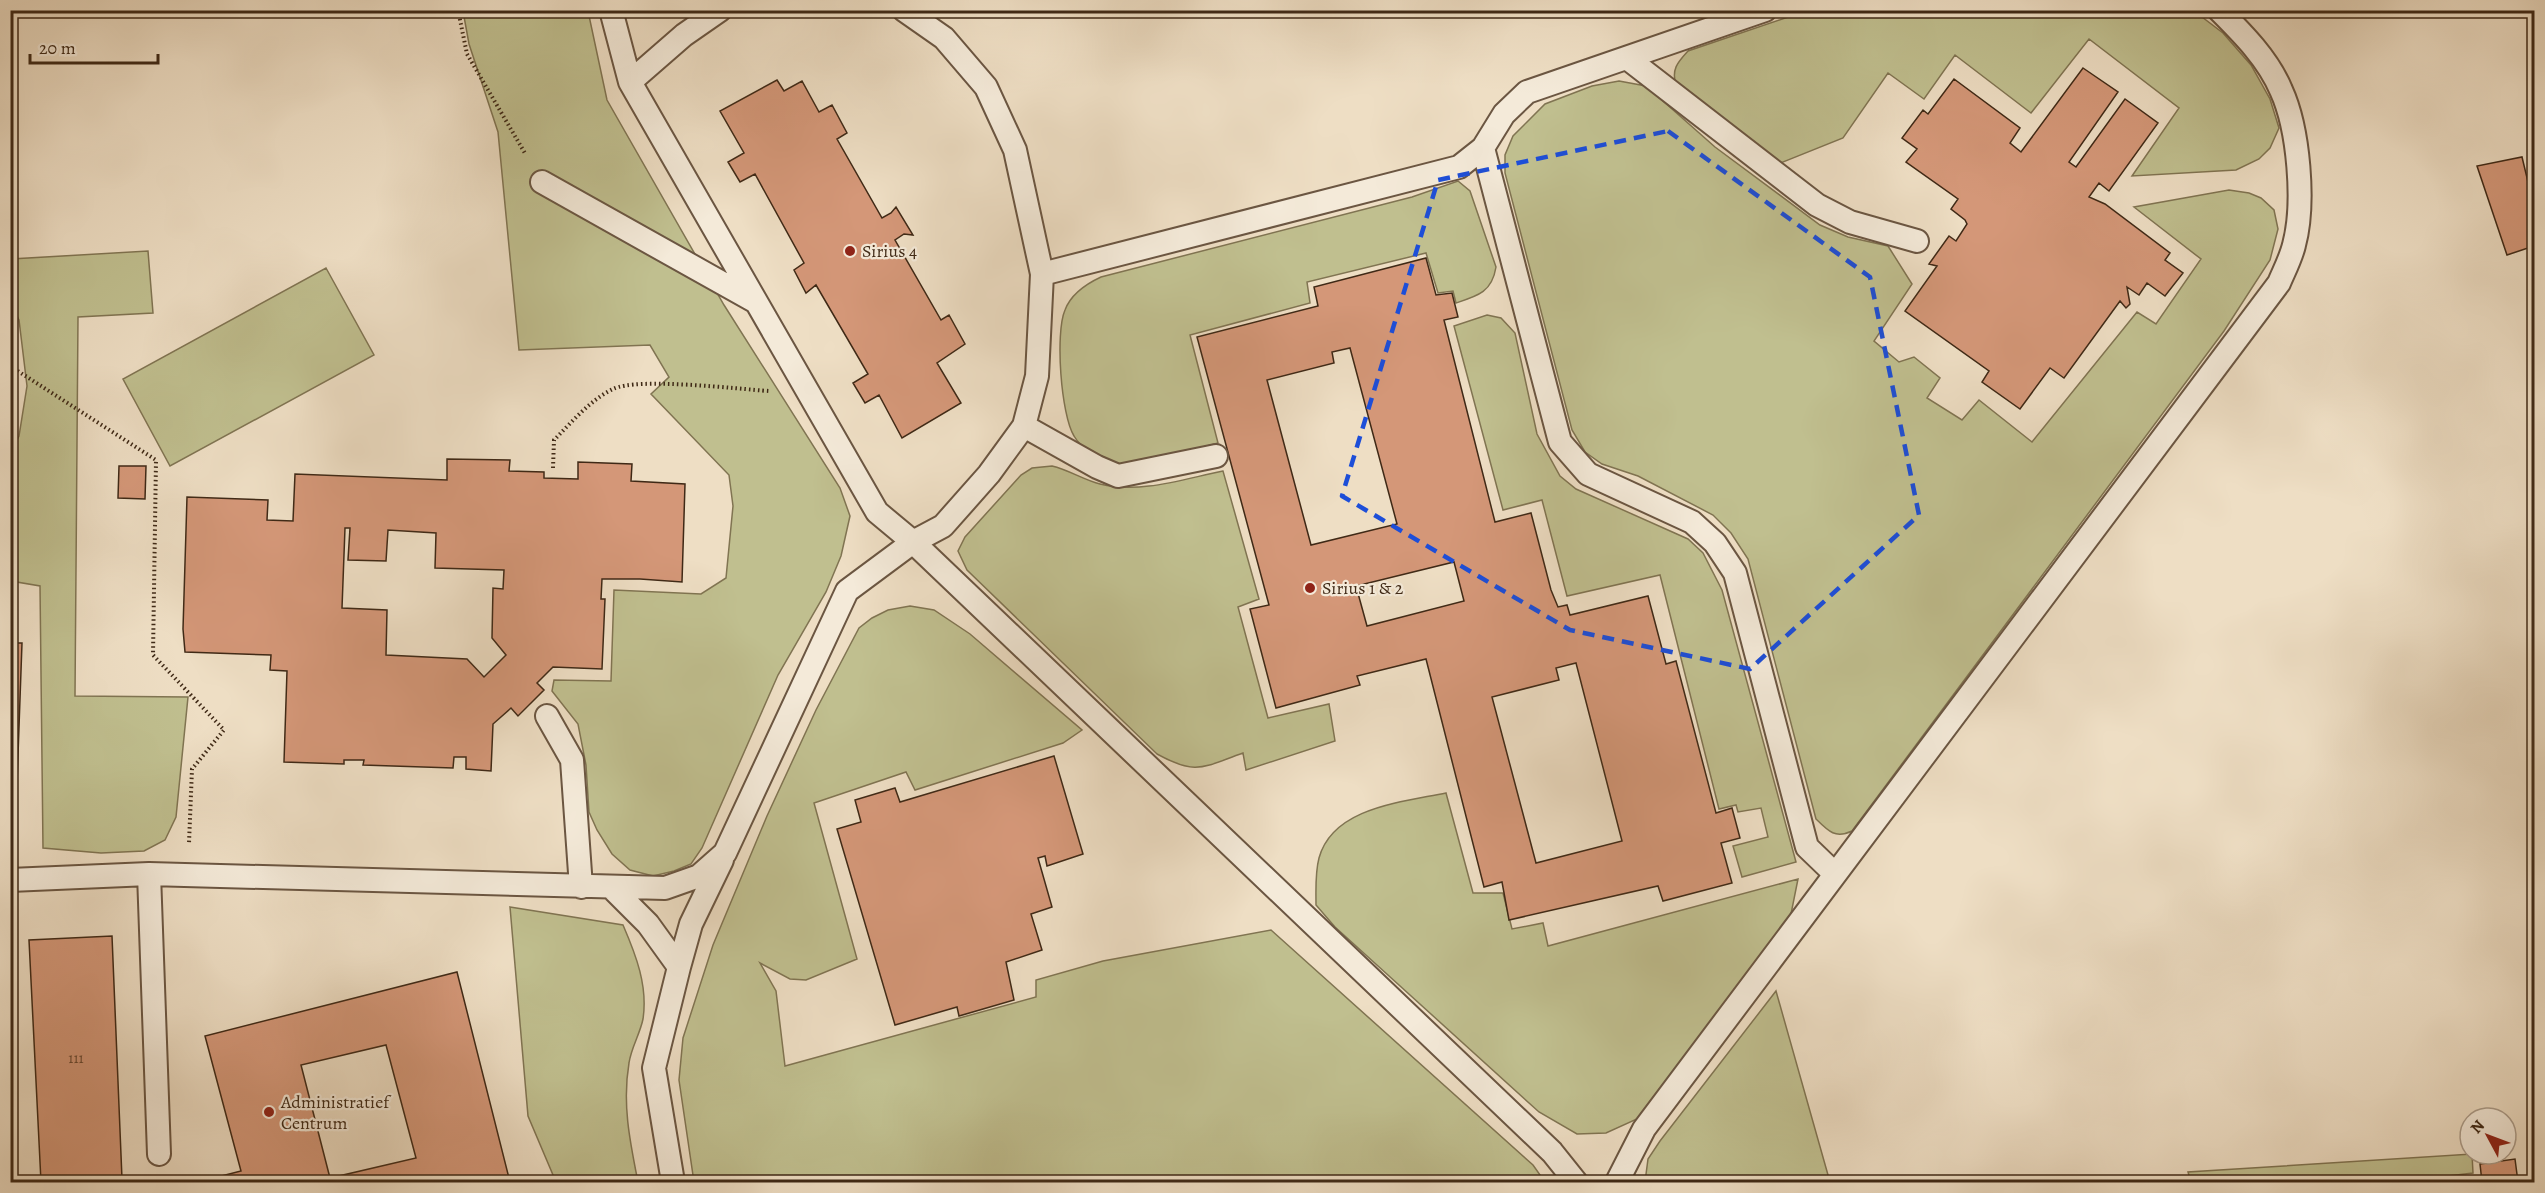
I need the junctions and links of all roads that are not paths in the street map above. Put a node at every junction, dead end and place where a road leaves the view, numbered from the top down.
1 (611, 10) edge
2 (720, 10) edge
3 (904, 10) edge
4 (1766, 10) edge
5 (2219, 10) edge
6 (1626, 58) junction
7 (630, 82) junction
8 (1483, 148) junction
9 (542, 182) road end
10 (1917, 241) dead end
11 (1042, 274) junction
12 (758, 303) junction
13 (1024, 426) junction
14 (1216, 456) dead end
15 (913, 542) junction
16 (547, 716) dead end
17 (725, 854) junction
18 (149, 874) junction
19 (1835, 874) junction
20 (10, 880) edge
21 (581, 887) junction
22 (612, 888) junction
23 (679, 968) junction
24 (159, 1154) dead end
25 (673, 1182) edge
26 (1576, 1182) edge
27 (1617, 1182) edge

1 - 7 lane
2 - 7 lane
3 - 11 lane
4 - 6 lane
5 - 19 lane
6 - 8 lane
6 - 10 lane
7 - 12 lane
8 - 11 lane
8 - 19 lane
9 - 12 lane
11 - 13 lane
12 - 15 lane
13 - 14 lane
13 - 15 lane
15 - 17 lane
15 - 26 lane
16 - 21 lane
17 - 22 lane
17 - 23 lane
18 - 20 lane
18 - 21 lane
18 - 24 lane
19 - 27 lane
21 - 22 lane
22 - 23 lane
23 - 25 lane

